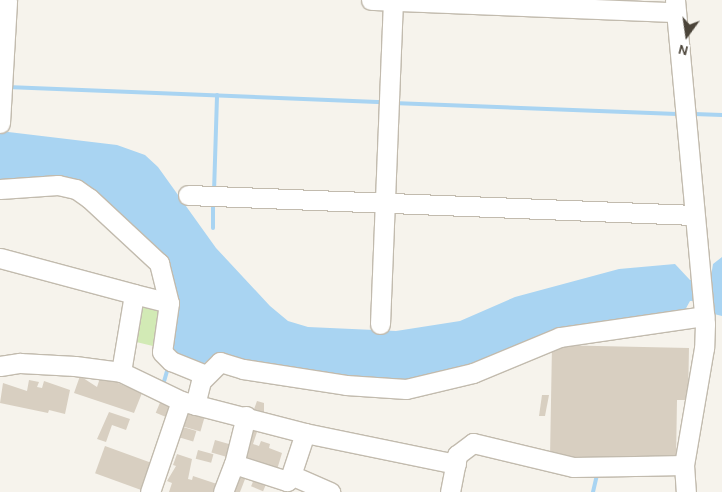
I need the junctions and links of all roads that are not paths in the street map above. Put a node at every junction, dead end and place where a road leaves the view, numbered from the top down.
1 (7, 0) edge
2 (371, 0) edge
3 (393, 0) edge
4 (675, 6) edge
5 (0, 123) edge
6 (0, 189) edge
7 (188, 195) dead end
8 (384, 203) junction
9 (694, 215) junction
10 (0, 258) edge
11 (134, 294) junction
12 (169, 303) junction
13 (709, 319) edge
14 (380, 324) dead end
15 (0, 366) edge
16 (120, 372) junction
17 (205, 376) junction
18 (188, 403) junction
19 (246, 416) junction
20 (305, 434) junction
21 (234, 464) junction
22 (456, 464) junction
23 (684, 465) junction
24 (287, 483) edge
25 (150, 492) edge
26 (223, 492) edge
27 (330, 492) edge
28 (450, 492) edge
29 (686, 492) edge

1 - 5 street
2 - 3 street
3 - 4 street
3 - 8 street
4 - 9 street
6 - 12 street
7 - 8 street
8 - 9 street
8 - 14 street
9 - 13 street
10 - 11 street
11 - 12 street
11 - 16 street
12 - 17 street
13 - 17 street
13 - 23 street
15 - 16 street
16 - 18 street
17 - 18 street
18 - 19 street
18 - 25 street
19 - 20 street
19 - 21 street
20 - 22 street
20 - 24 street
21 - 24 street
21 - 26 street
22 - 23 street
22 - 28 street
23 - 29 street
24 - 27 street

